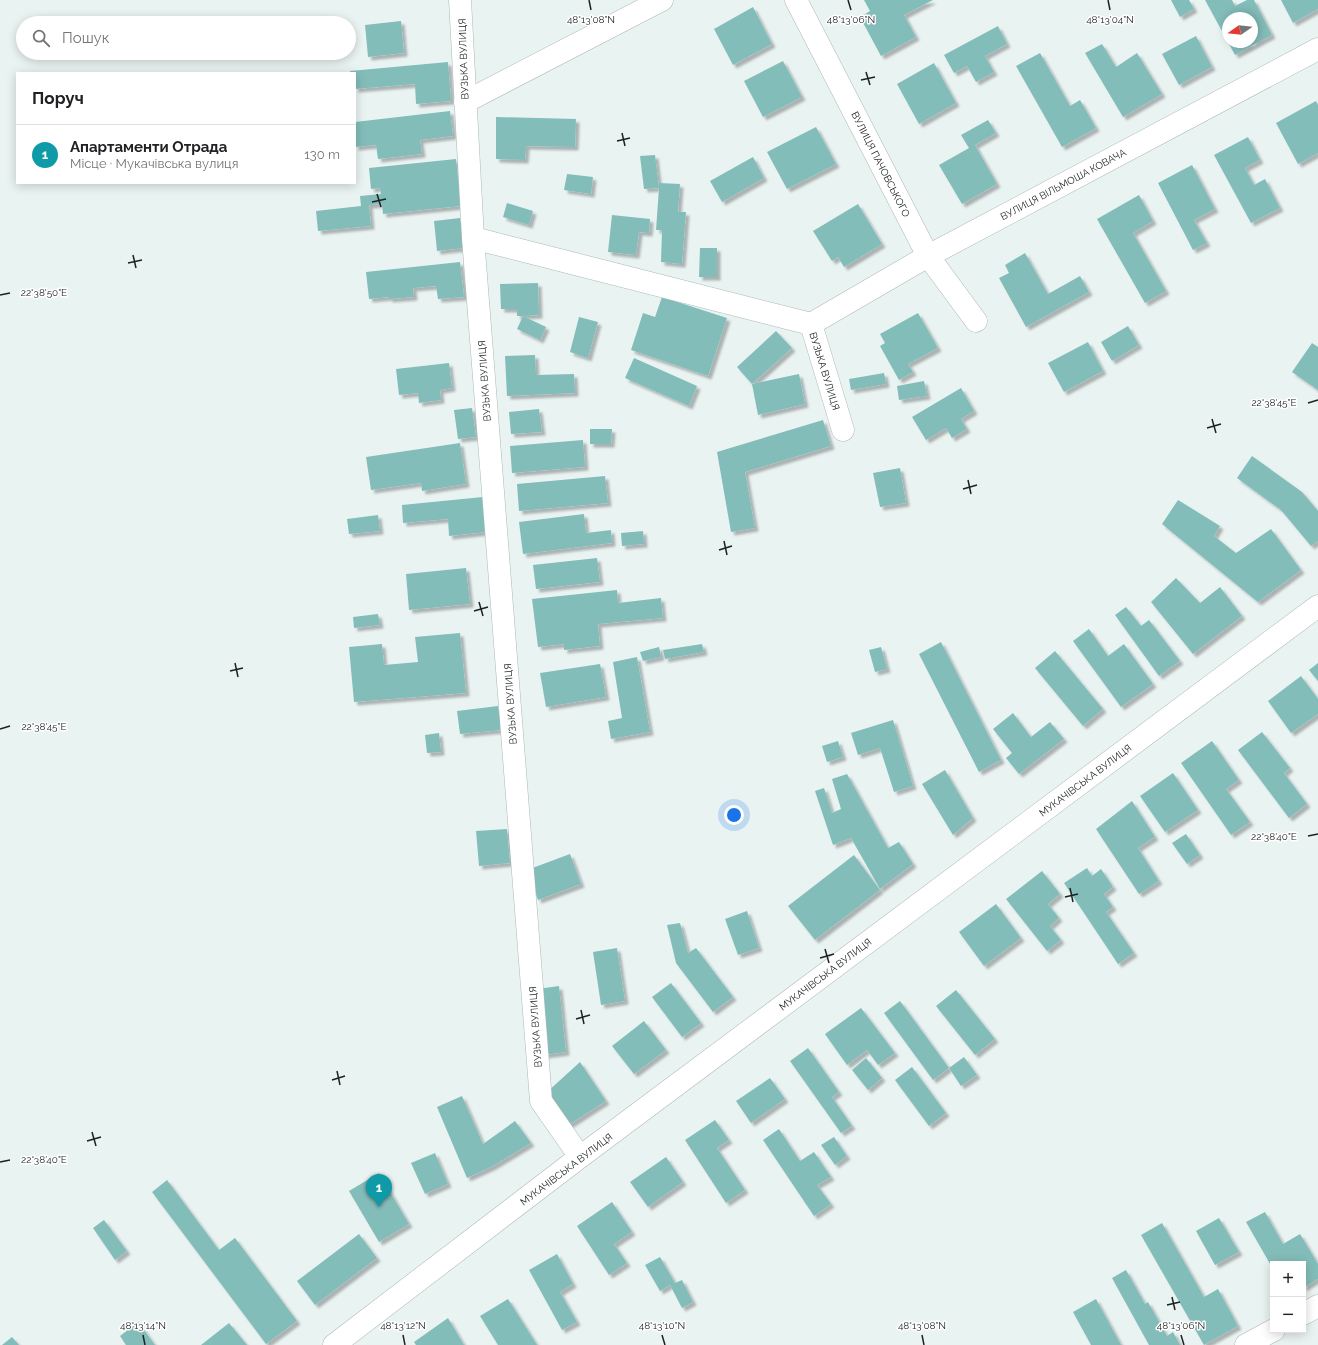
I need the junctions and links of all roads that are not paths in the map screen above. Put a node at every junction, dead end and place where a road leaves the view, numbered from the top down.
1 (460, 0) edge
2 (662, 0) edge
3 (796, 0) edge
4 (1318, 49) edge
5 (465, 102) junction
6 (473, 238) junction
7 (928, 256) junction
8 (976, 321) dead end
9 (811, 324) junction
10 (843, 430) dead end
11 (1318, 606) edge
12 (580, 1158) junction
13 (1318, 1306) edge
14 (1306, 1312) edge
15 (1270, 1332) edge
16 (334, 1345) edge
17 (1246, 1345) edge

1 - 5 main road, ВУЗЬКА ВУЛИЦЯ
2 - 5 main road
3 - 7 main road, ВУЛИЦЯ ПАЧОВСЬКОГО
4 - 7 main road, ВУЛИЦЯ ВІЛЬМОША КОВАЧА
5 - 6 main road, ВУЗЬКА ВУЛИЦЯ
6 - 9 main road, ВУЗЬКА ВУЛИЦЯ
6 - 12 main road, ВУЗЬКА ВУЛИЦЯ
7 - 8 main road, ВУЛИЦЯ ПАЧОВСЬКОГО
7 - 9 main road, ВУЛИЦЯ ВІЛЬМОША КОВАЧА
9 - 10 main road, ВУЗЬКА ВУЛИЦЯ
11 - 12 main road, МУКАЧІВСЬКА ВУЛИЦЯ
12 - 16 main road, МУКАЧІВСЬКА ВУЛИЦЯ
13 - 14 main road
15 - 17 main road

